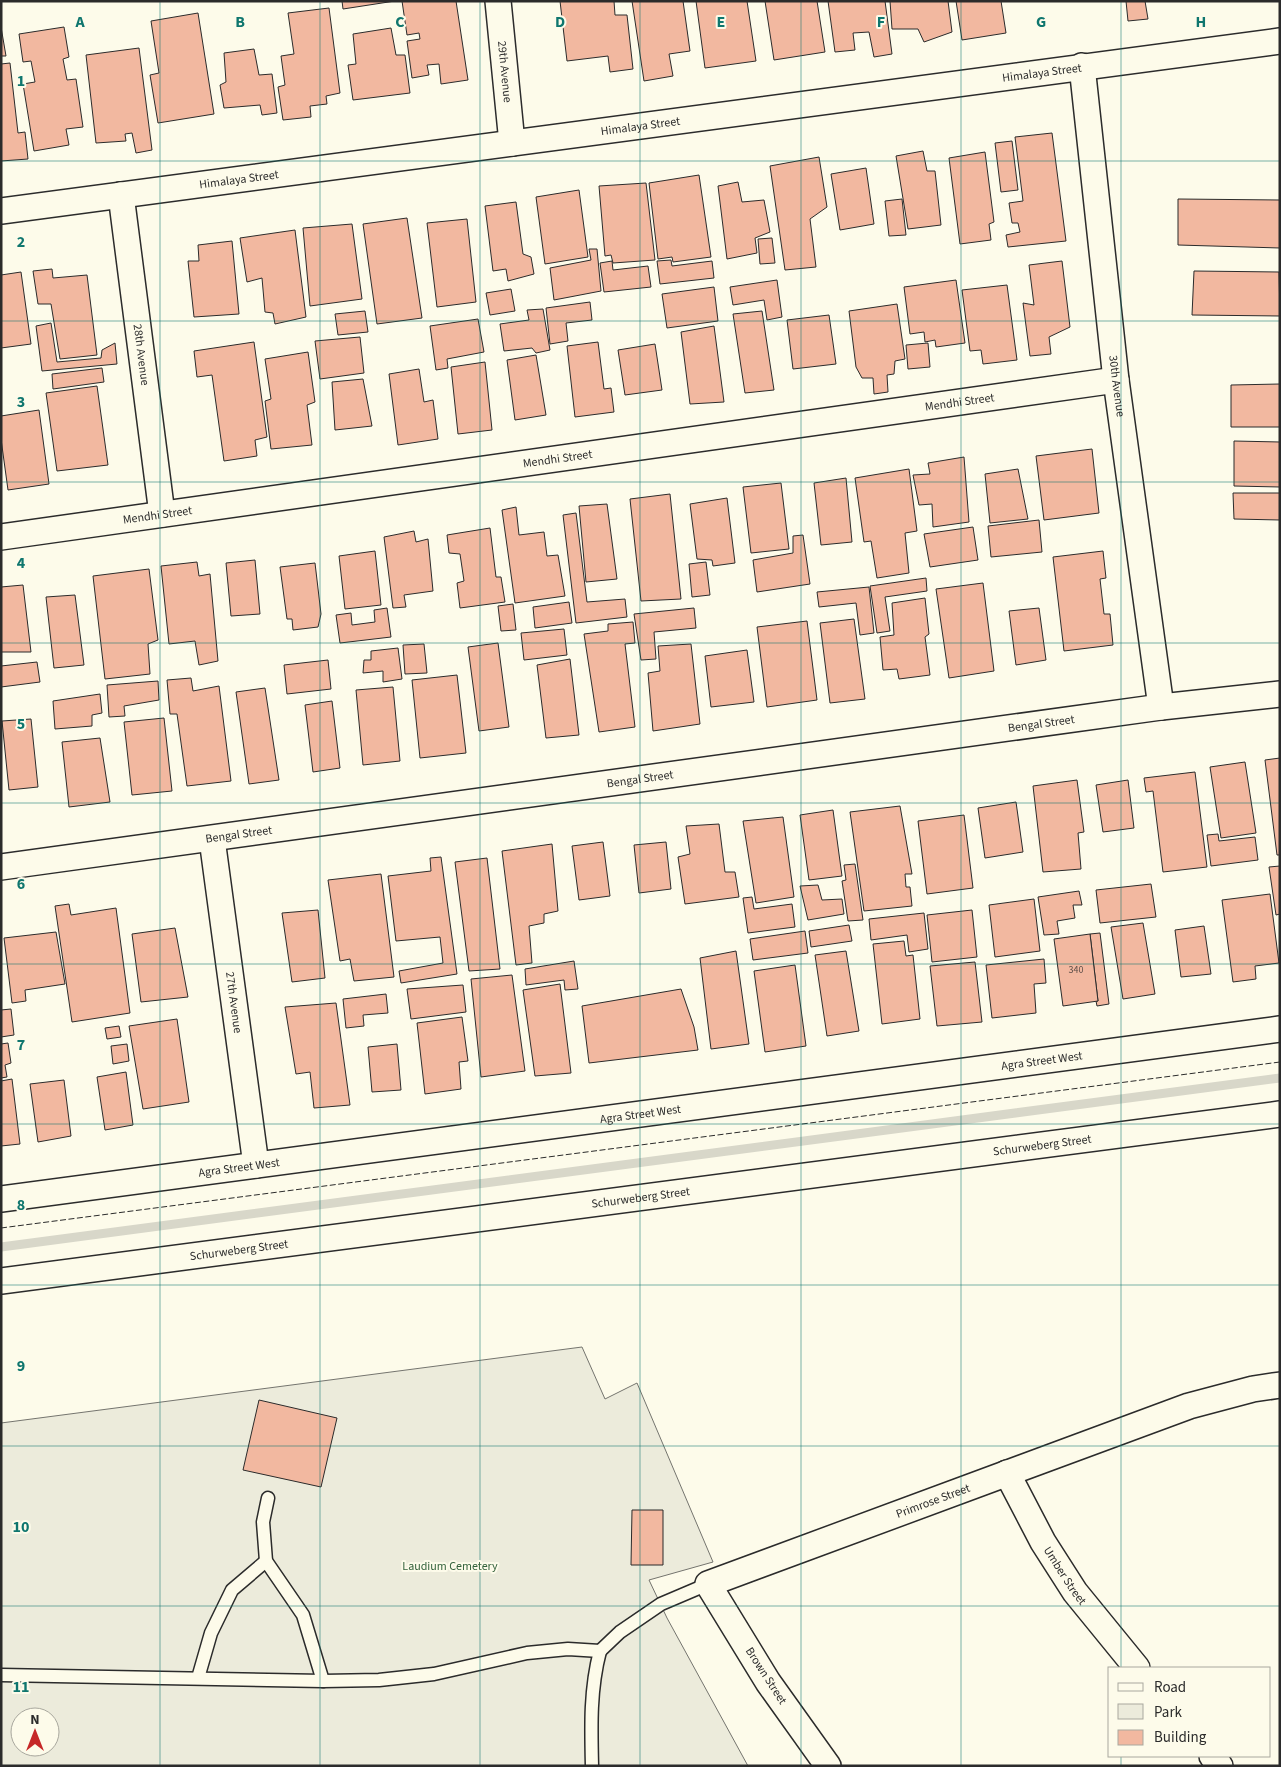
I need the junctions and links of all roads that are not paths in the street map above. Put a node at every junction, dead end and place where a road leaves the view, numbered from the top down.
1 (498, 1) edge
2 (1280, 41) edge
3 (1082, 66) junction
4 (512, 143) junction
5 (121, 195) junction
6 (1, 211) edge
7 (1116, 380) junction
8 (162, 514) junction
9 (1, 536) edge
10 (1280, 694) edge
11 (1160, 707) junction
12 (212, 839) junction
13 (1, 867) edge
14 (1280, 1029) edge
15 (1280, 1114) edge
16 (256, 1165) junction
17 (1, 1199) edge
18 (1, 1281) edge
19 (1280, 1385) edge
20 (1007, 1473) junction
21 (268, 1498) dead end
22 (266, 1561) junction
23 (708, 1584) junction
24 (600, 1651) junction
25 (1136, 1667) edge
26 (1, 1675) edge
27 (198, 1678) junction
28 (323, 1681) junction
29 (592, 1766) edge
30 (828, 1766) edge

1 - 4 street, 29th Avenue
2 - 3 street, Himalaya Street
3 - 4 street, Himalaya Street
3 - 7 street, 30th Avenue
4 - 5 street, Himalaya Street
5 - 6 street, Himalaya Street
5 - 8 street, 28th Avenue
7 - 8 street, Mendhi Street
7 - 11 street, 30th Avenue
8 - 9 street, Mendhi Street
10 - 11 street, Bengal Street
11 - 12 street, Bengal Street
12 - 13 street, Bengal Street
12 - 16 street, 27th Avenue
14 - 16 street, Agra Street West
15 - 18 street, Schurweberg Street
16 - 17 street, Agra Street West
19 - 20 street, Primrose Street
20 - 23 street, Primrose Street
20 - 25 street, Umber Street
21 - 22 lane
22 - 27 lane
22 - 28 lane
23 - 24 lane, Primrose Street
23 - 30 street, Brown Street
24 - 28 lane
24 - 29 lane
26 - 27 lane
27 - 28 lane

